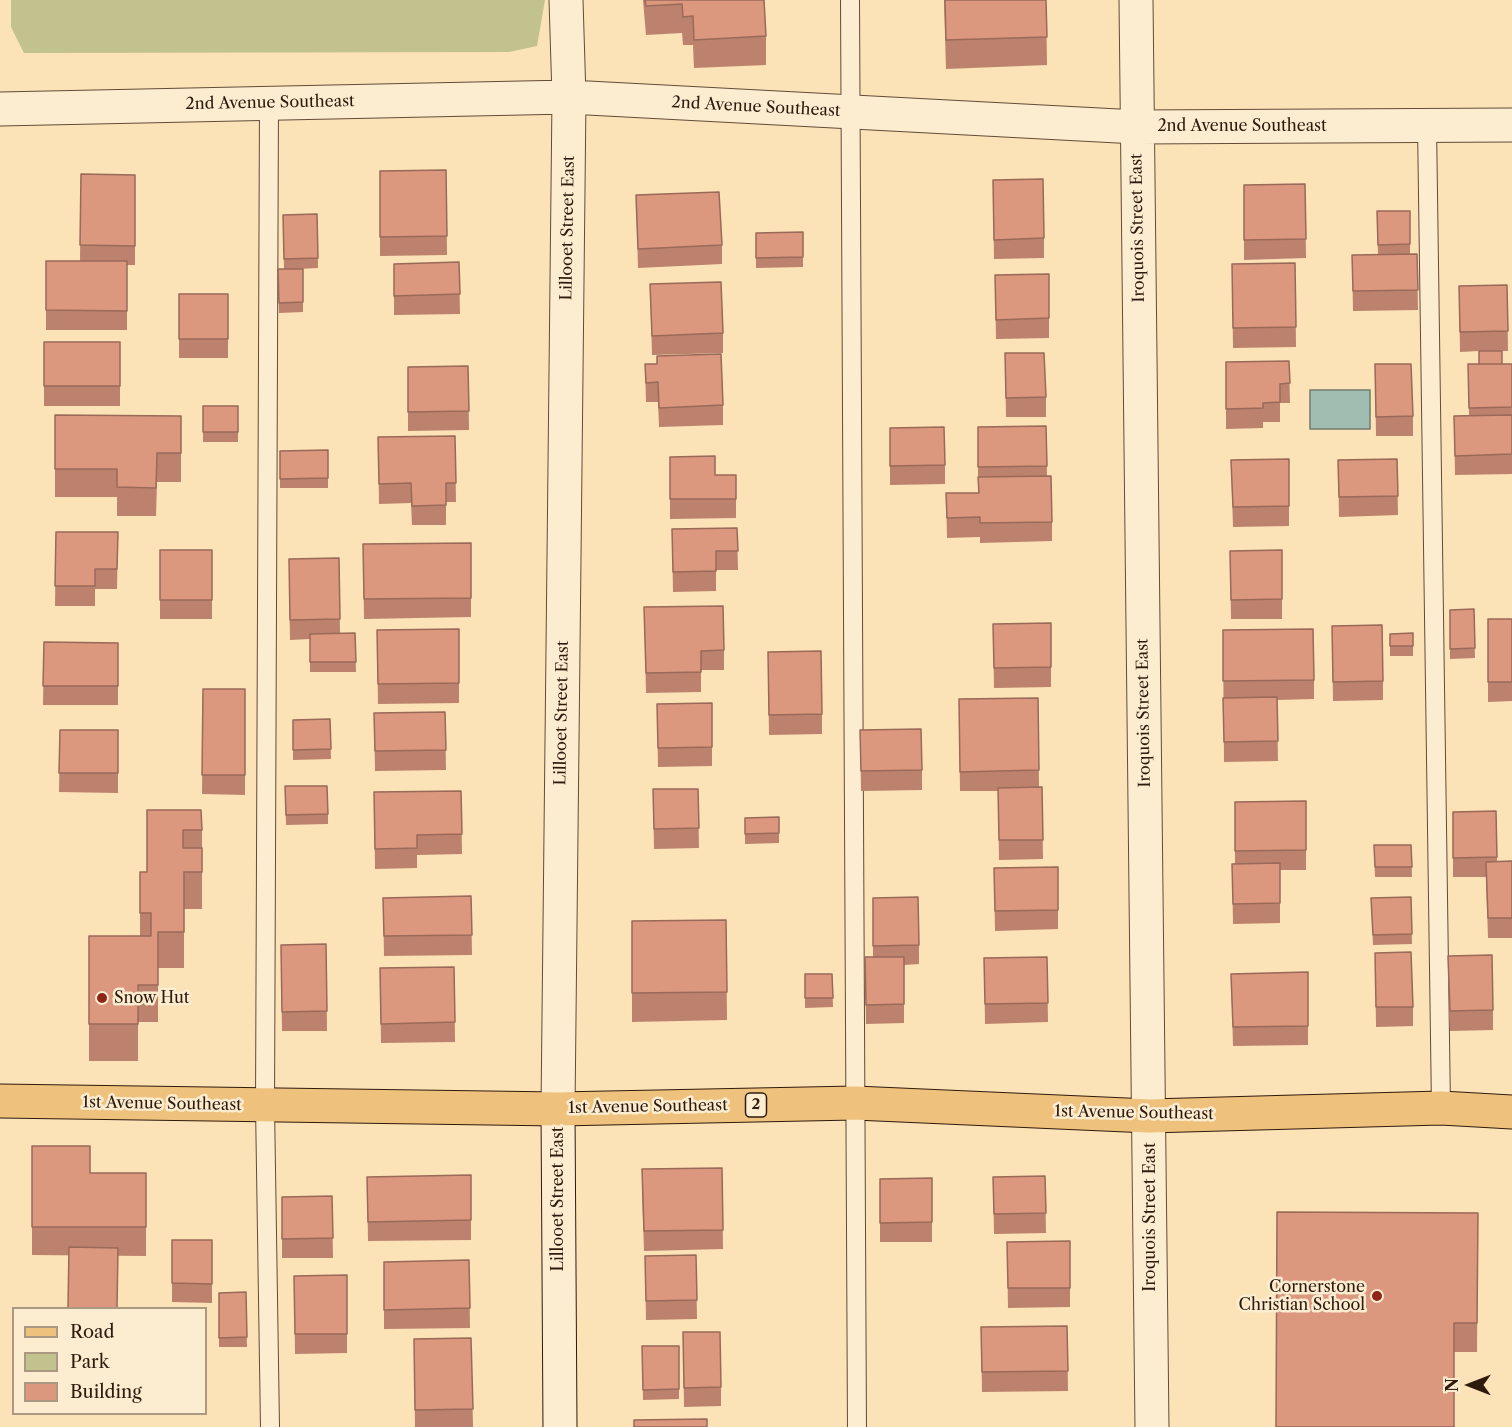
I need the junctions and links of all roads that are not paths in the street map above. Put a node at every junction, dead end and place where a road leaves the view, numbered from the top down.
1 (567, 0) edge
2 (850, 0) edge
3 (1136, 0) edge
4 (569, 97) junction
5 (269, 103) junction
6 (0, 109) edge
7 (852, 112) junction
8 (1427, 124) junction
9 (1512, 125) edge
10 (1137, 127) junction
11 (0, 1101) edge
12 (855, 1103) junction
13 (265, 1106) junction
14 (1441, 1108) junction
15 (558, 1109) junction
16 (1512, 1112) edge
17 (1149, 1116) junction
18 (270, 1427) edge
19 (560, 1427) edge
20 (857, 1427) edge
21 (1152, 1427) edge

1 - 4 street, Lillooet Street East
2 - 7 lane
3 - 10 street, Iroquois Street East
4 - 5 street, 2nd Avenue Southeast
4 - 7 street, 2nd Avenue Southeast
4 - 15 street, Lillooet Street East
5 - 6 street, 2nd Avenue Southeast
5 - 13 lane
7 - 10 street, 2nd Avenue Southeast
7 - 12 lane
8 - 9 street, 2nd Avenue Southeast
8 - 10 street, 2nd Avenue Southeast
8 - 14 lane
10 - 17 street, Iroquois Street East
11 - 13 main road, 1st Avenue Southeast / 2
12 - 15 main road, 1st Avenue Southeast / 2
12 - 17 main road, 1st Avenue Southeast / 2
12 - 20 lane
13 - 15 main road, 1st Avenue Southeast / 2
13 - 18 lane
14 - 16 main road, 1st Avenue Southeast / 2
14 - 17 main road, 1st Avenue Southeast / 2
15 - 19 street, Lillooet Street East
17 - 21 street, Iroquois Street East

